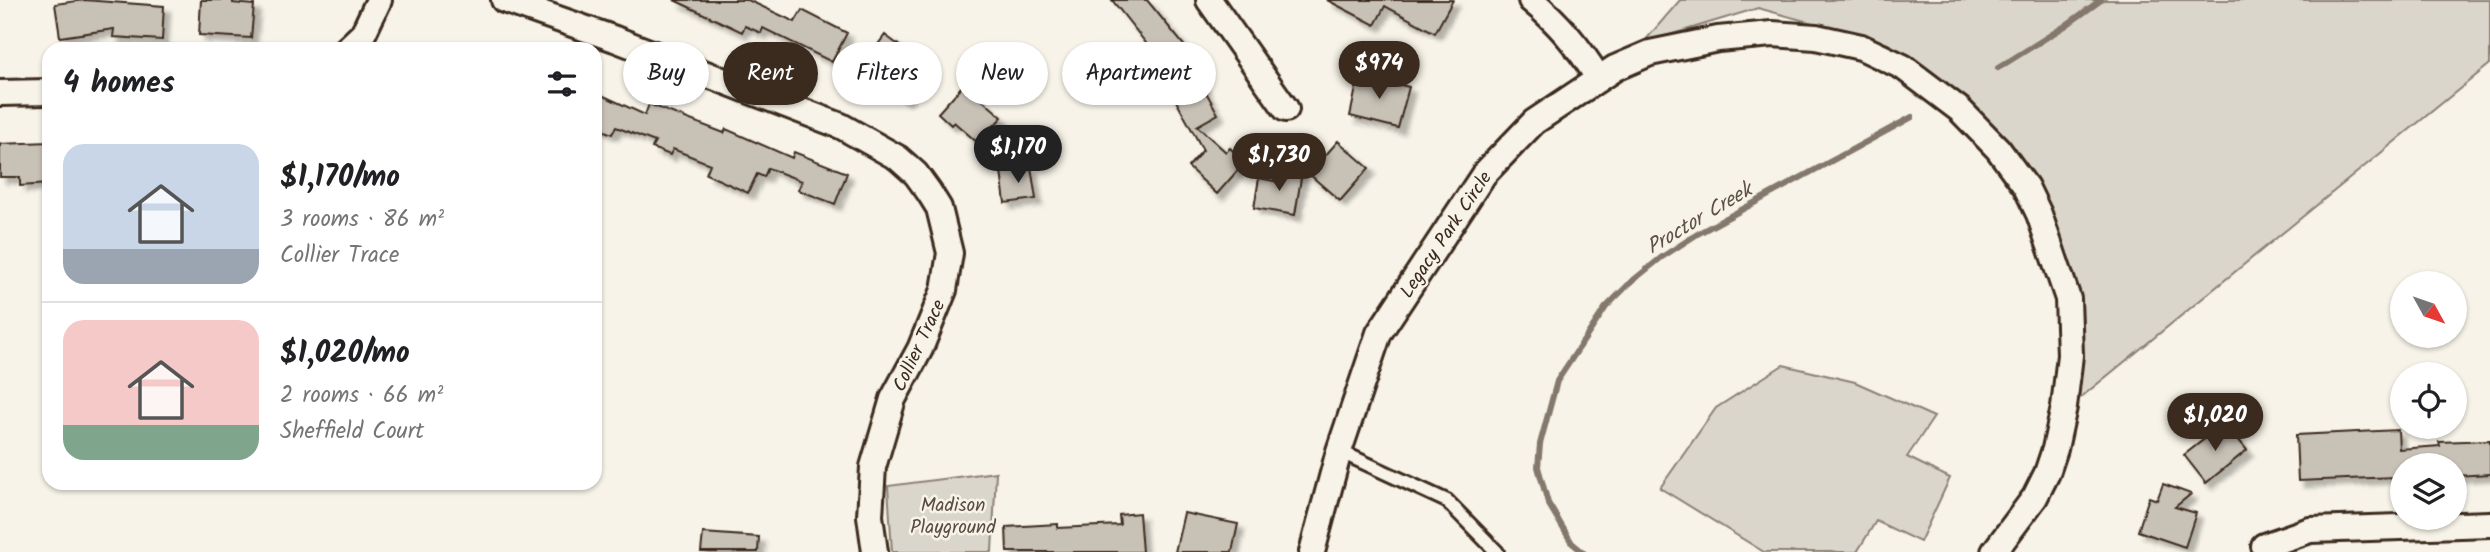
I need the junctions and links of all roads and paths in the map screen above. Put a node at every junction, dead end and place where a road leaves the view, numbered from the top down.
1 (379, 0) edge
2 (504, 0) edge
3 (1209, 0) edge
4 (1531, 0) edge
5 (354, 42) edge
6 (1598, 78) junction
7 (42, 92) edge
8 (0, 93) edge
9 (1286, 109) dead end
10 (1339, 451) junction
11 (2490, 524) edge
12 (2264, 546) dead end
13 (875, 552) edge
14 (1312, 552) edge
15 (1497, 552) edge
16 (1994, 552) edge

1 - 5 street
2 - 13 street, Collier Trace
3 - 9 street
4 - 6 street
6 - 10 street, Legacy Park Circle
6 - 16 street, Legacy Park Circle
7 - 8 street
10 - 14 street, Legacy Park Circle
10 - 15 lane
11 - 12 street

